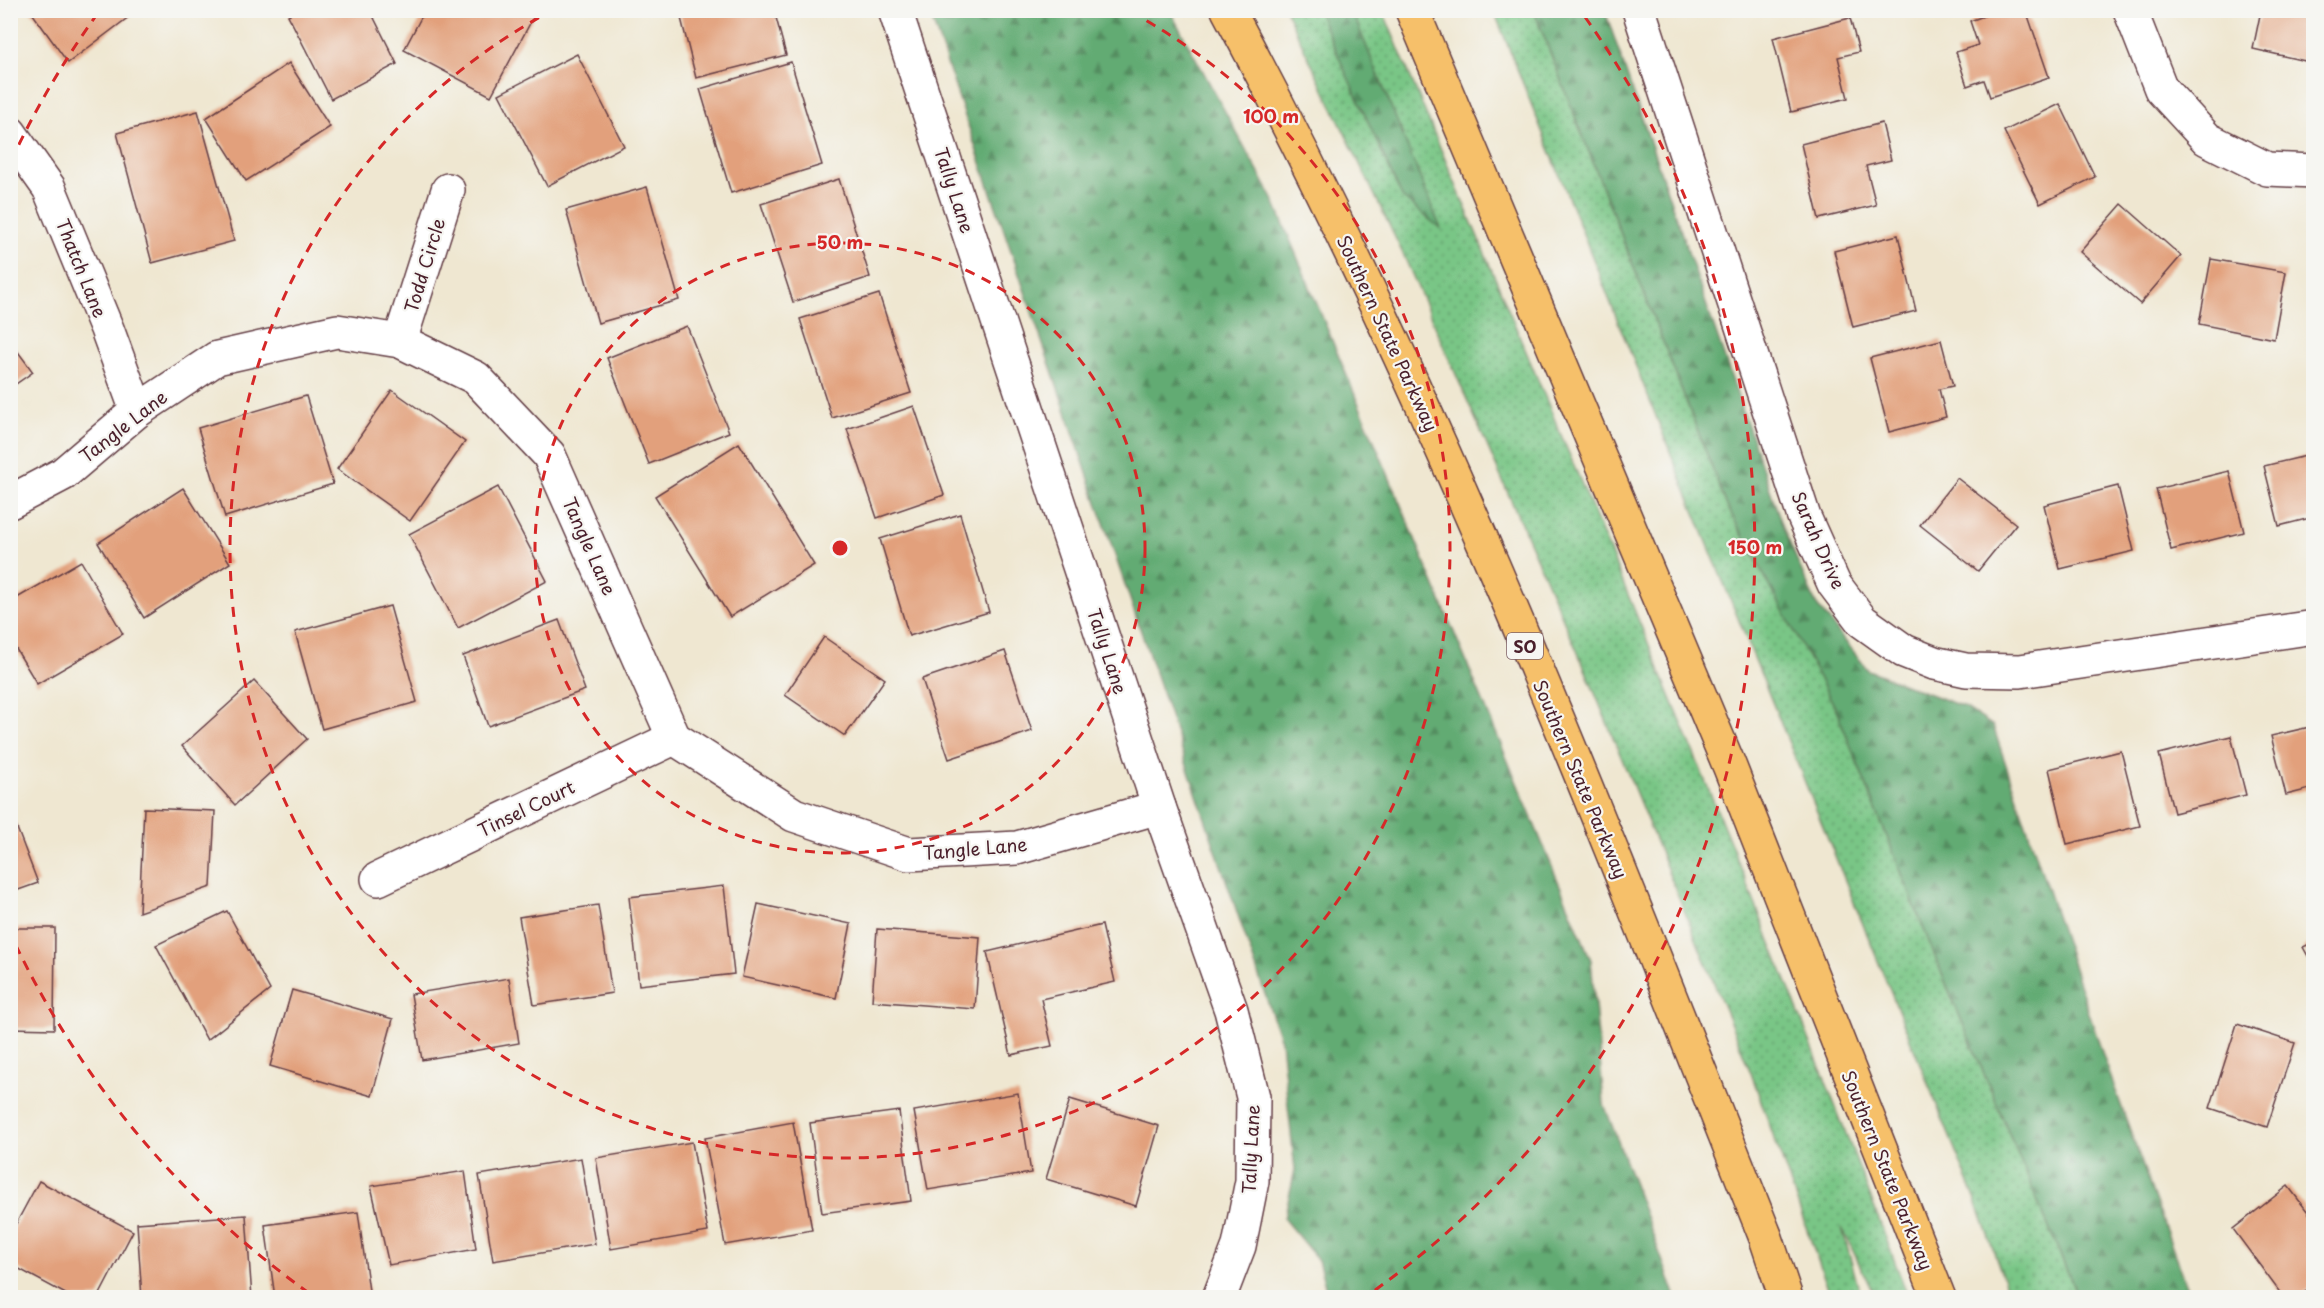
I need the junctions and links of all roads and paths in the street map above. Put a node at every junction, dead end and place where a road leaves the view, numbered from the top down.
1 (895, 10) edge
2 (1228, 10) edge
3 (1412, 10) edge
4 (1639, 10) edge
5 (2130, 10) edge
6 (10, 133) edge
7 (2313, 171) edge
8 (448, 190) dead end
9 (400, 341) junction
10 (137, 411) junction
11 (10, 502) edge
12 (2313, 627) edge
13 (674, 738) junction
14 (1160, 807) junction
15 (378, 879) dead end
16 (1219, 1298) edge
17 (1786, 1298) edge
18 (1939, 1298) edge

1 - 14 street, Tally Lane
2 - 17 highway, Southern State Parkway / SO
3 - 18 highway, Southern State Parkway
4 - 12 street, Sarah Drive
5 - 7 street
6 - 10 street, Thatch Lane
8 - 9 street, Todd Circle
9 - 10 street, Tangle Lane
9 - 13 street, Tangle Lane
10 - 11 street, Tangle Lane
13 - 14 street, Tangle Lane
13 - 15 street, Tinsel Court
14 - 16 street, Tally Lane

